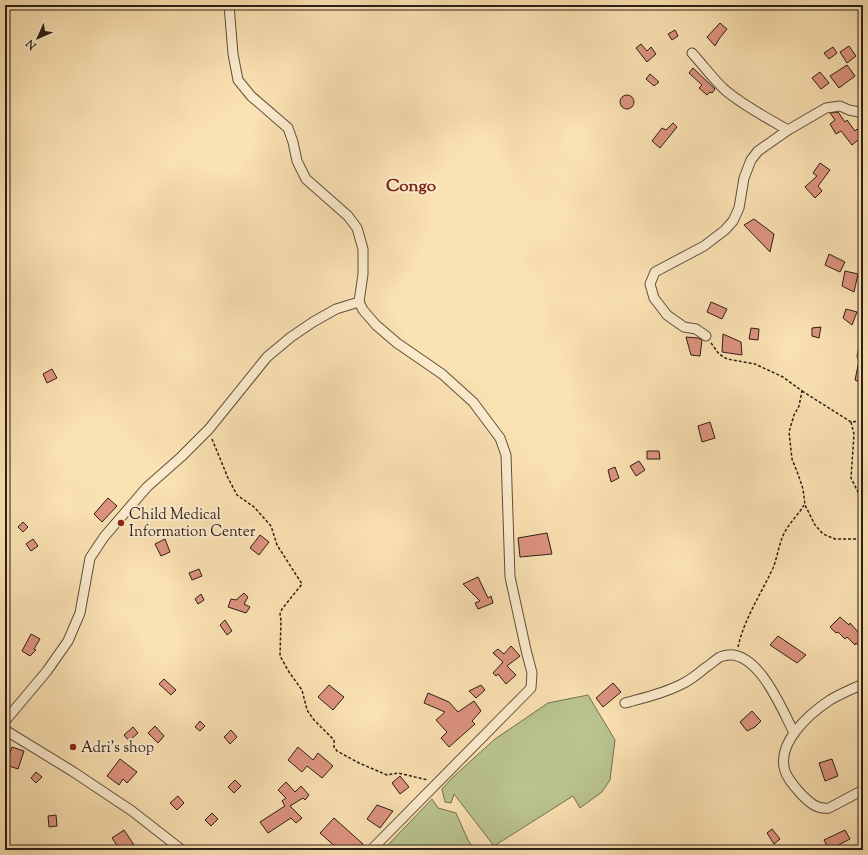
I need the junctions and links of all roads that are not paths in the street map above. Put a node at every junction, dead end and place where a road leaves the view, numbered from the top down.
1 (229, 5) edge
2 (692, 53) dead end
3 (863, 111) edge
4 (788, 130) junction
5 (359, 302) junction
6 (706, 336) road end
7 (863, 684) edge
8 (625, 703) dead end
9 (5, 721) edge
10 (5, 730) edge
11 (794, 733) junction
12 (863, 790) edge
13 (182, 850) edge
14 (371, 850) edge

1 - 5 street
2 - 4 street
3 - 4 street
4 - 6 street
5 - 9 street
5 - 14 street
7 - 11 street
8 - 11 street
10 - 13 street
11 - 12 street

